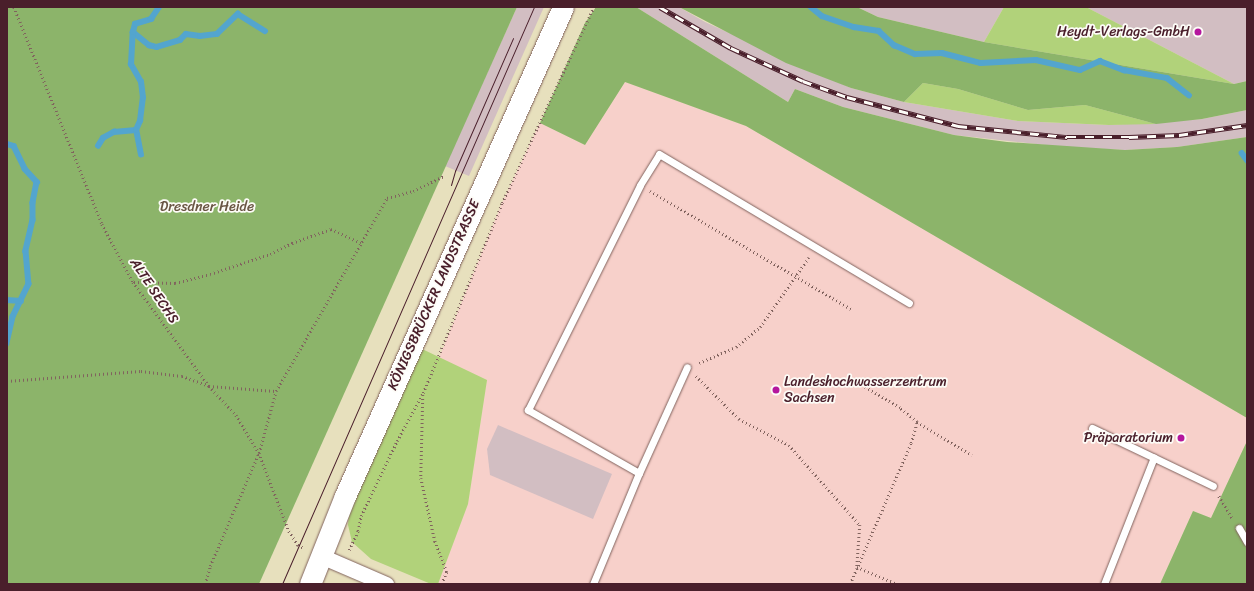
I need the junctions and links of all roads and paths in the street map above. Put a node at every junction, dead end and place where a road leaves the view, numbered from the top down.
1 (14, 7) edge
2 (563, 7) edge
3 (594, 7) edge
4 (444, 176) dead end
5 (640, 185) junction
6 (361, 243) junction
7 (816, 247) junction
8 (794, 276) junction
9 (134, 282) junction
10 (910, 302) dead end
11 (851, 310) dead end
12 (687, 367) junction
13 (7, 381) edge
14 (858, 383) dead end
15 (209, 386) junction
16 (276, 391) junction
17 (423, 393) junction
18 (917, 422) junction
19 (1092, 428) dead end
20 (259, 453) junction
21 (972, 455) dead end
22 (1154, 457) junction
23 (639, 473) junction
24 (1212, 486) joint
25 (1239, 528) joint
26 (1247, 542) edge
27 (321, 556) junction
28 (343, 565) junction
29 (857, 567) junction
30 (205, 584) edge
31 (310, 584) edge
32 (386, 584) edge
33 (442, 584) edge
34 (593, 584) edge
35 (850, 584) edge
36 (897, 584) edge
37 (1104, 584) edge

1 - 9 path, ALTE SECHS
2 - 27 main road, KÖNIGSBRÜCKER LANDSTRASSE
3 - 17 path
4 - 6 path
5 - 7 lane
5 - 8 path
5 - 23 lane
6 - 9 path
6 - 16 path
7 - 8 path
7 - 10 lane
8 - 11 path
8 - 12 path
9 - 15 path, ALTE SECHS
12 - 23 lane
12 - 29 path
13 - 15 path
14 - 18 path
15 - 16 path
15 - 20 path, ALTE SECHS
16 - 20 path
17 - 28 path
17 - 33 path
18 - 21 path
18 - 29 path
19 - 22 lane
20 - 27 path, ALTE SECHS
20 - 30 path
22 - 24 lane
22 - 37 lane
23 - 34 lane
24 - 25 path
25 - 26 lane
27 - 28 street
27 - 31 main road, KÖNIGSBRÜCKER LANDSTRASSE
28 - 32 street
29 - 35 path
29 - 36 path

